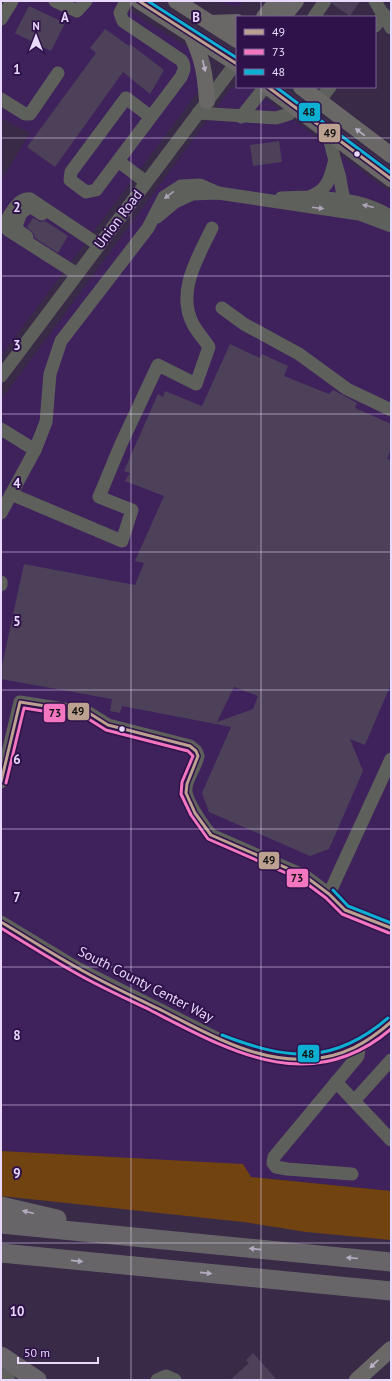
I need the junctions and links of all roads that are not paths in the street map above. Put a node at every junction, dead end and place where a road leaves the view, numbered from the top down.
1 (12, 1) edge
2 (55, 1) edge
3 (86, 1) edge
4 (126, 1) edge
5 (139, 1) edge
6 (176, 1) edge
7 (296, 1) edge
8 (325, 1) edge
9 (375, 1) edge
10 (274, 11) edge
11 (384, 14) junction
12 (257, 16) edge
13 (315, 16) edge
14 (1, 19) edge
15 (236, 22) edge
16 (211, 23) junction
17 (376, 25) edge
18 (391, 28) edge
19 (191, 34) junction
20 (236, 39) edge
21 (236, 62) edge
22 (236, 64) edge
23 (58, 72) dead end
24 (265, 88) edge
25 (267, 88) edge
26 (302, 88) edge
27 (329, 88) edge
28 (1, 99) edge
29 (319, 101) junction
30 (203, 107) junction
31 (295, 107) junction
32 (151, 117) junction
33 (241, 117) junction
34 (328, 132) junction
35 (390, 151) edge
36 (118, 161) junction
37 (334, 163) junction
38 (391, 179) edge
39 (146, 182) junction
40 (311, 196) junction
41 (266, 199) junction
42 (344, 201) junction
43 (350, 213) junction
44 (391, 217) edge
45 (391, 226) edge
46 (212, 228) dead end
47 (99, 245) junction
48 (77, 274) junction
49 (222, 308) dead end
50 (1, 376) edge
51 (391, 410) edge
52 (1, 429) edge
53 (35, 450) junction
54 (11, 494) junction
55 (1, 513) edge
56 (391, 759) edge
57 (1, 782) edge
58 (329, 894) junction
59 (1, 922) edge
60 (391, 928) edge
61 (391, 1022) edge
62 (359, 1048) junction
63 (391, 1060) edge
64 (336, 1082) junction
65 (354, 1101) junction
66 (391, 1140) edge
67 (352, 1174) dead end
68 (1, 1206) edge
69 (1, 1224) edge
70 (120, 1235) junction
71 (1, 1253) edge
72 (38, 1257) junction
73 (1, 1260) edge
74 (391, 1262) edge
75 (391, 1291) edge
76 (391, 1349) edge
77 (1, 1356) edge
78 (1, 1376) edge
79 (9, 1380) edge
80 (37, 1380) edge
81 (157, 1380) edge
82 (175, 1380) edge
83 (357, 1380) edge

1 - 14 street
2 - 3 street
4 - 32 street
5 - 19 main road
6 - 16 main road
7 - 10 main road
8 - 13 street
9 - 11 street
10 - 12 main road
11 - 17 street
11 - 18 street
15 - 16 main road
16 - 20 main road
19 - 21 main road
19 -> 30 main road
22 - 30 street, Union Road
23 - 28 street
24 - 33 street
25 - 31 main road
26 - 29 main road
27 - 29 street
35 -> 29 main road
30 - 33 street
30 - 39 street, Union Road
31 - 33 street
31 - 34 main road
32 - 36 street
32 - 36 street
34 - 37 street
34 - 38 main road
36 - 39 street
37 - 40 street
37 - 42 street
39 - 47 street, Union Road
40 - 41 street
40 - 42 street
41 -> 43 street
41 - 53 street
42 - 43 street
44 -> 42 street
43 - 45 street
46 - 54 street
47 - 48 street, Union Road
47 - 48 street
48 - 50 street, Union Road
49 - 51 street
52 - 53 street
53 - 54 street
54 - 55 street
56 - 58 street
57 - 58 street
58 - 60 street
59 - 62 street, South County Center Way
61 - 62 street, South County Center Way
62 - 64 street
63 - 65 street
64 - 65 street
64 - 67 street
65 - 66 street
70 -> 68 highway
69 - 70 highway
74 -> 70 highway
71 - 72 highway
72 - 73 highway
72 -> 75 highway
76 -> 83 main road
77 - 80 highway
78 - 79 street
81 - 82 street

